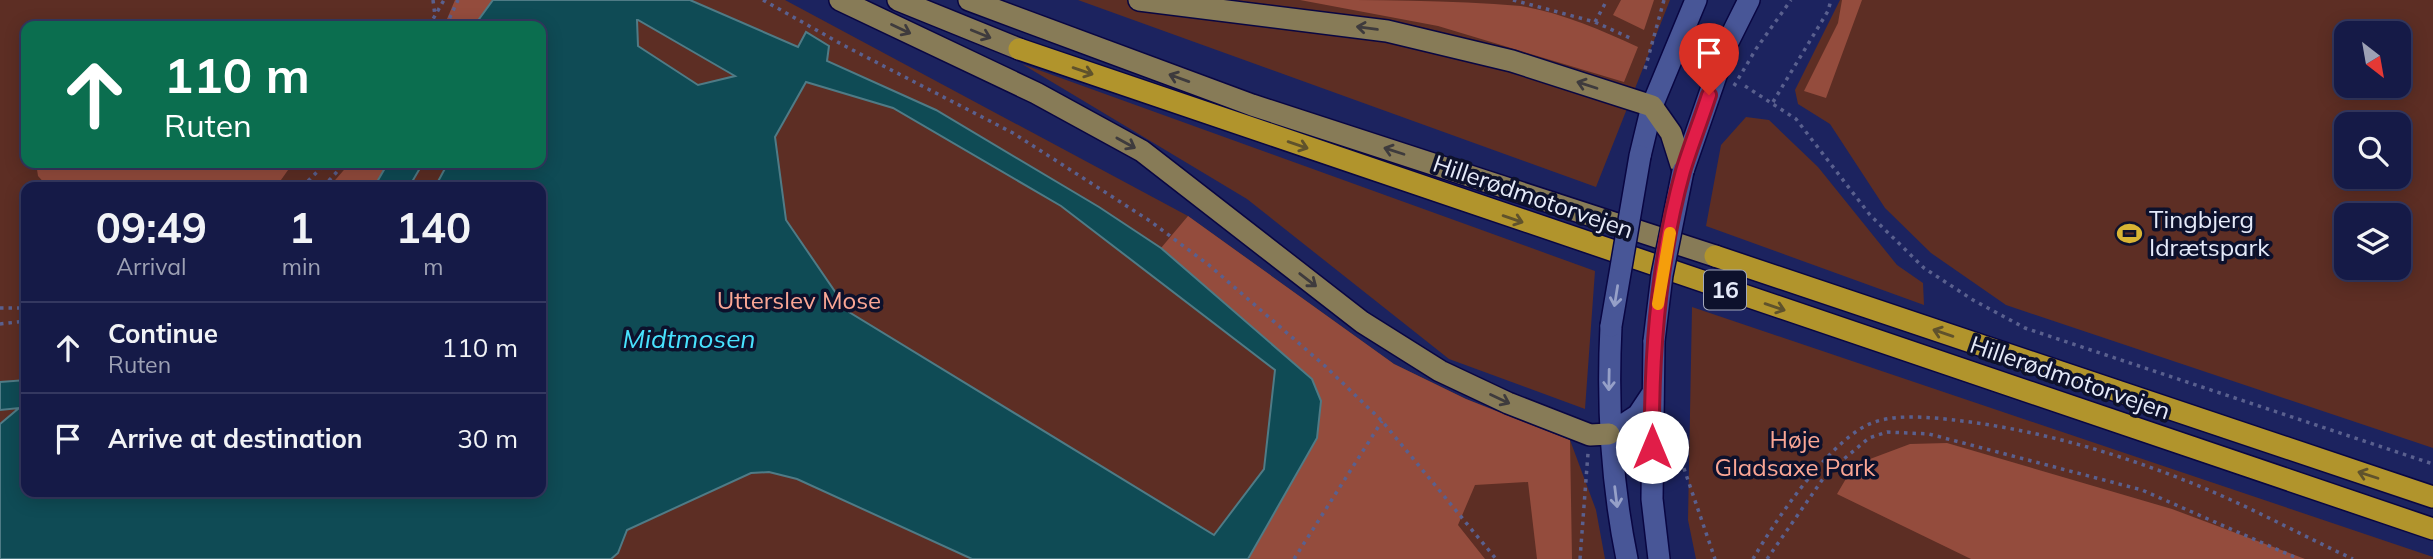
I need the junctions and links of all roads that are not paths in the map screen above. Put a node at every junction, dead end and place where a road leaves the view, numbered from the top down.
1 (840, 0) edge
2 (898, 0) edge
3 (970, 0) edge
4 (1139, 0) edge
5 (1696, 0) edge
6 (1749, 0) edge
7 (1018, 49) joint
8 (1652, 106) junction
9 (1683, 171) junction
10 (1715, 256) joint
11 (1652, 394) junction
12 (1609, 434) junction
13 (2433, 497) edge
14 (2433, 529) edge
15 (1627, 559) edge
16 (1660, 559) edge

1 -> 12 main road
2 -> 7 main road, Hillerødmotorvejen / 16
10 -> 3 main road, Hillerødmotorvejen / 16
8 -> 4 main road
5 - 8 street
6 - 9 street
7 -> 14 highway, Hillerødmotorvejen / 16
8 - 9 main road
8 -> 12 street, bridge
9 - 11 street, bridge
13 -> 10 highway, Hillerødmotorvejen / 16
11 - 12 street
11 - 16 street
12 -> 15 street

